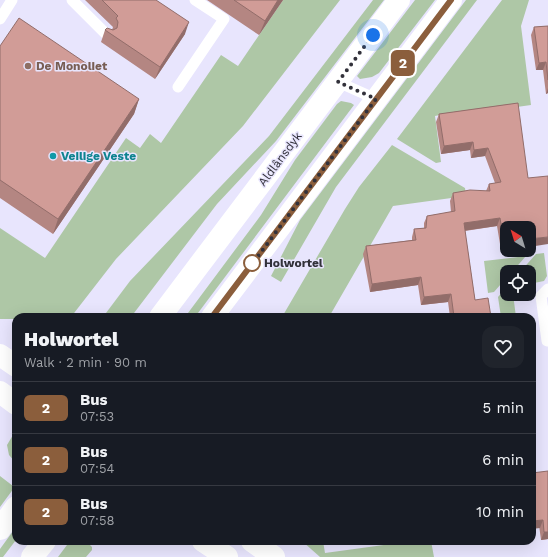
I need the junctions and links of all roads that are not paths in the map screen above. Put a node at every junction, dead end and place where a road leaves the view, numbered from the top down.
1 (12, 0) edge
2 (72, 0) edge
3 (195, 0) edge
4 (399, 0) edge
5 (451, 0) edge
6 (0, 19) edge
7 (107, 35) edge
8 (338, 82) junction
9 (178, 87) dead end
10 (376, 99) junction
11 (548, 290) edge
12 (163, 313) edge
13 (215, 313) edge
14 (547, 341) edge
15 (0, 355) edge
16 (12, 363) edge
17 (0, 392) edge
18 (12, 401) edge
19 (12, 512) edge
20 (0, 529) edge
21 (41, 545) edge
22 (209, 545) edge
23 (258, 545) edge
24 (32, 557) edge
25 (227, 557) edge
26 (274, 557) edge

1 - 6 lane
2 - 7 lane
3 - 9 lane
4 - 8 main road, Aldlânsdyk
5 - 10 main road
8 - 10 lane
8 - 12 main road, Aldlânsdyk
10 - 13 main road
11 - 14 lane
15 - 16 main road
17 - 18 main road
19 - 20 main road
21 - 24 main road
22 - 25 main road
23 - 26 main road

